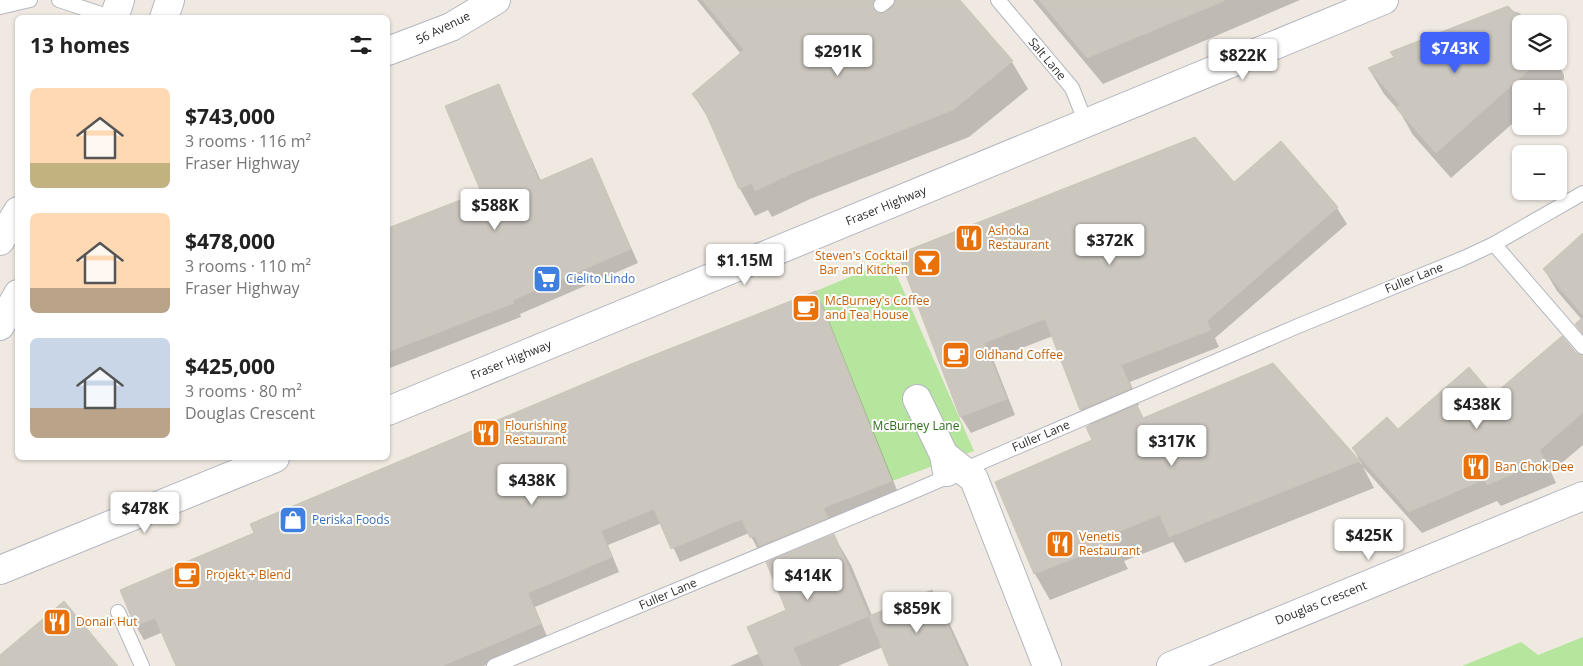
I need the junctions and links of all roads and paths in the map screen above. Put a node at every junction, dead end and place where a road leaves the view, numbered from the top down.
1 (30, 0) edge
2 (59, 0) edge
3 (120, 0) edge
4 (170, 0) edge
5 (496, 0) edge
6 (998, 0) edge
7 (1384, 0) edge
8 (0, 7) edge
9 (104, 15) edge
10 (114, 15) edge
11 (165, 15) edge
12 (390, 50) edge
13 (1086, 123) junction
14 (1583, 193) edge
15 (15, 216) edge
16 (0, 241) edge
17 (1494, 244) junction
18 (15, 299) edge
19 (0, 326) edge
20 (1583, 347) edge
21 (916, 399) dead end
22 (390, 410) edge
23 (270, 460) edge
24 (951, 467) junction
25 (1583, 496) edge
26 (0, 570) edge
27 (118, 612) dead end
28 (142, 666) edge
29 (494, 666) edge
30 (1047, 666) edge
31 (1171, 666) edge

1 - 8 lane
2 - 9 lane
3 - 10 street
4 - 11 street
5 - 12 street, 56 Avenue
6 - 13 lane, Salt Lane
7 - 13 street, Fraser Highway
13 - 22 street, Fraser Highway
14 - 17 lane, Fuller Lane
15 - 16 street
17 - 20 lane
17 - 24 lane, Fuller Lane
18 - 19 street
21 - 24 street
23 - 26 street
24 - 29 lane, Fuller Lane
24 - 30 street
25 - 31 street, Douglas Crescent
27 - 28 lane

